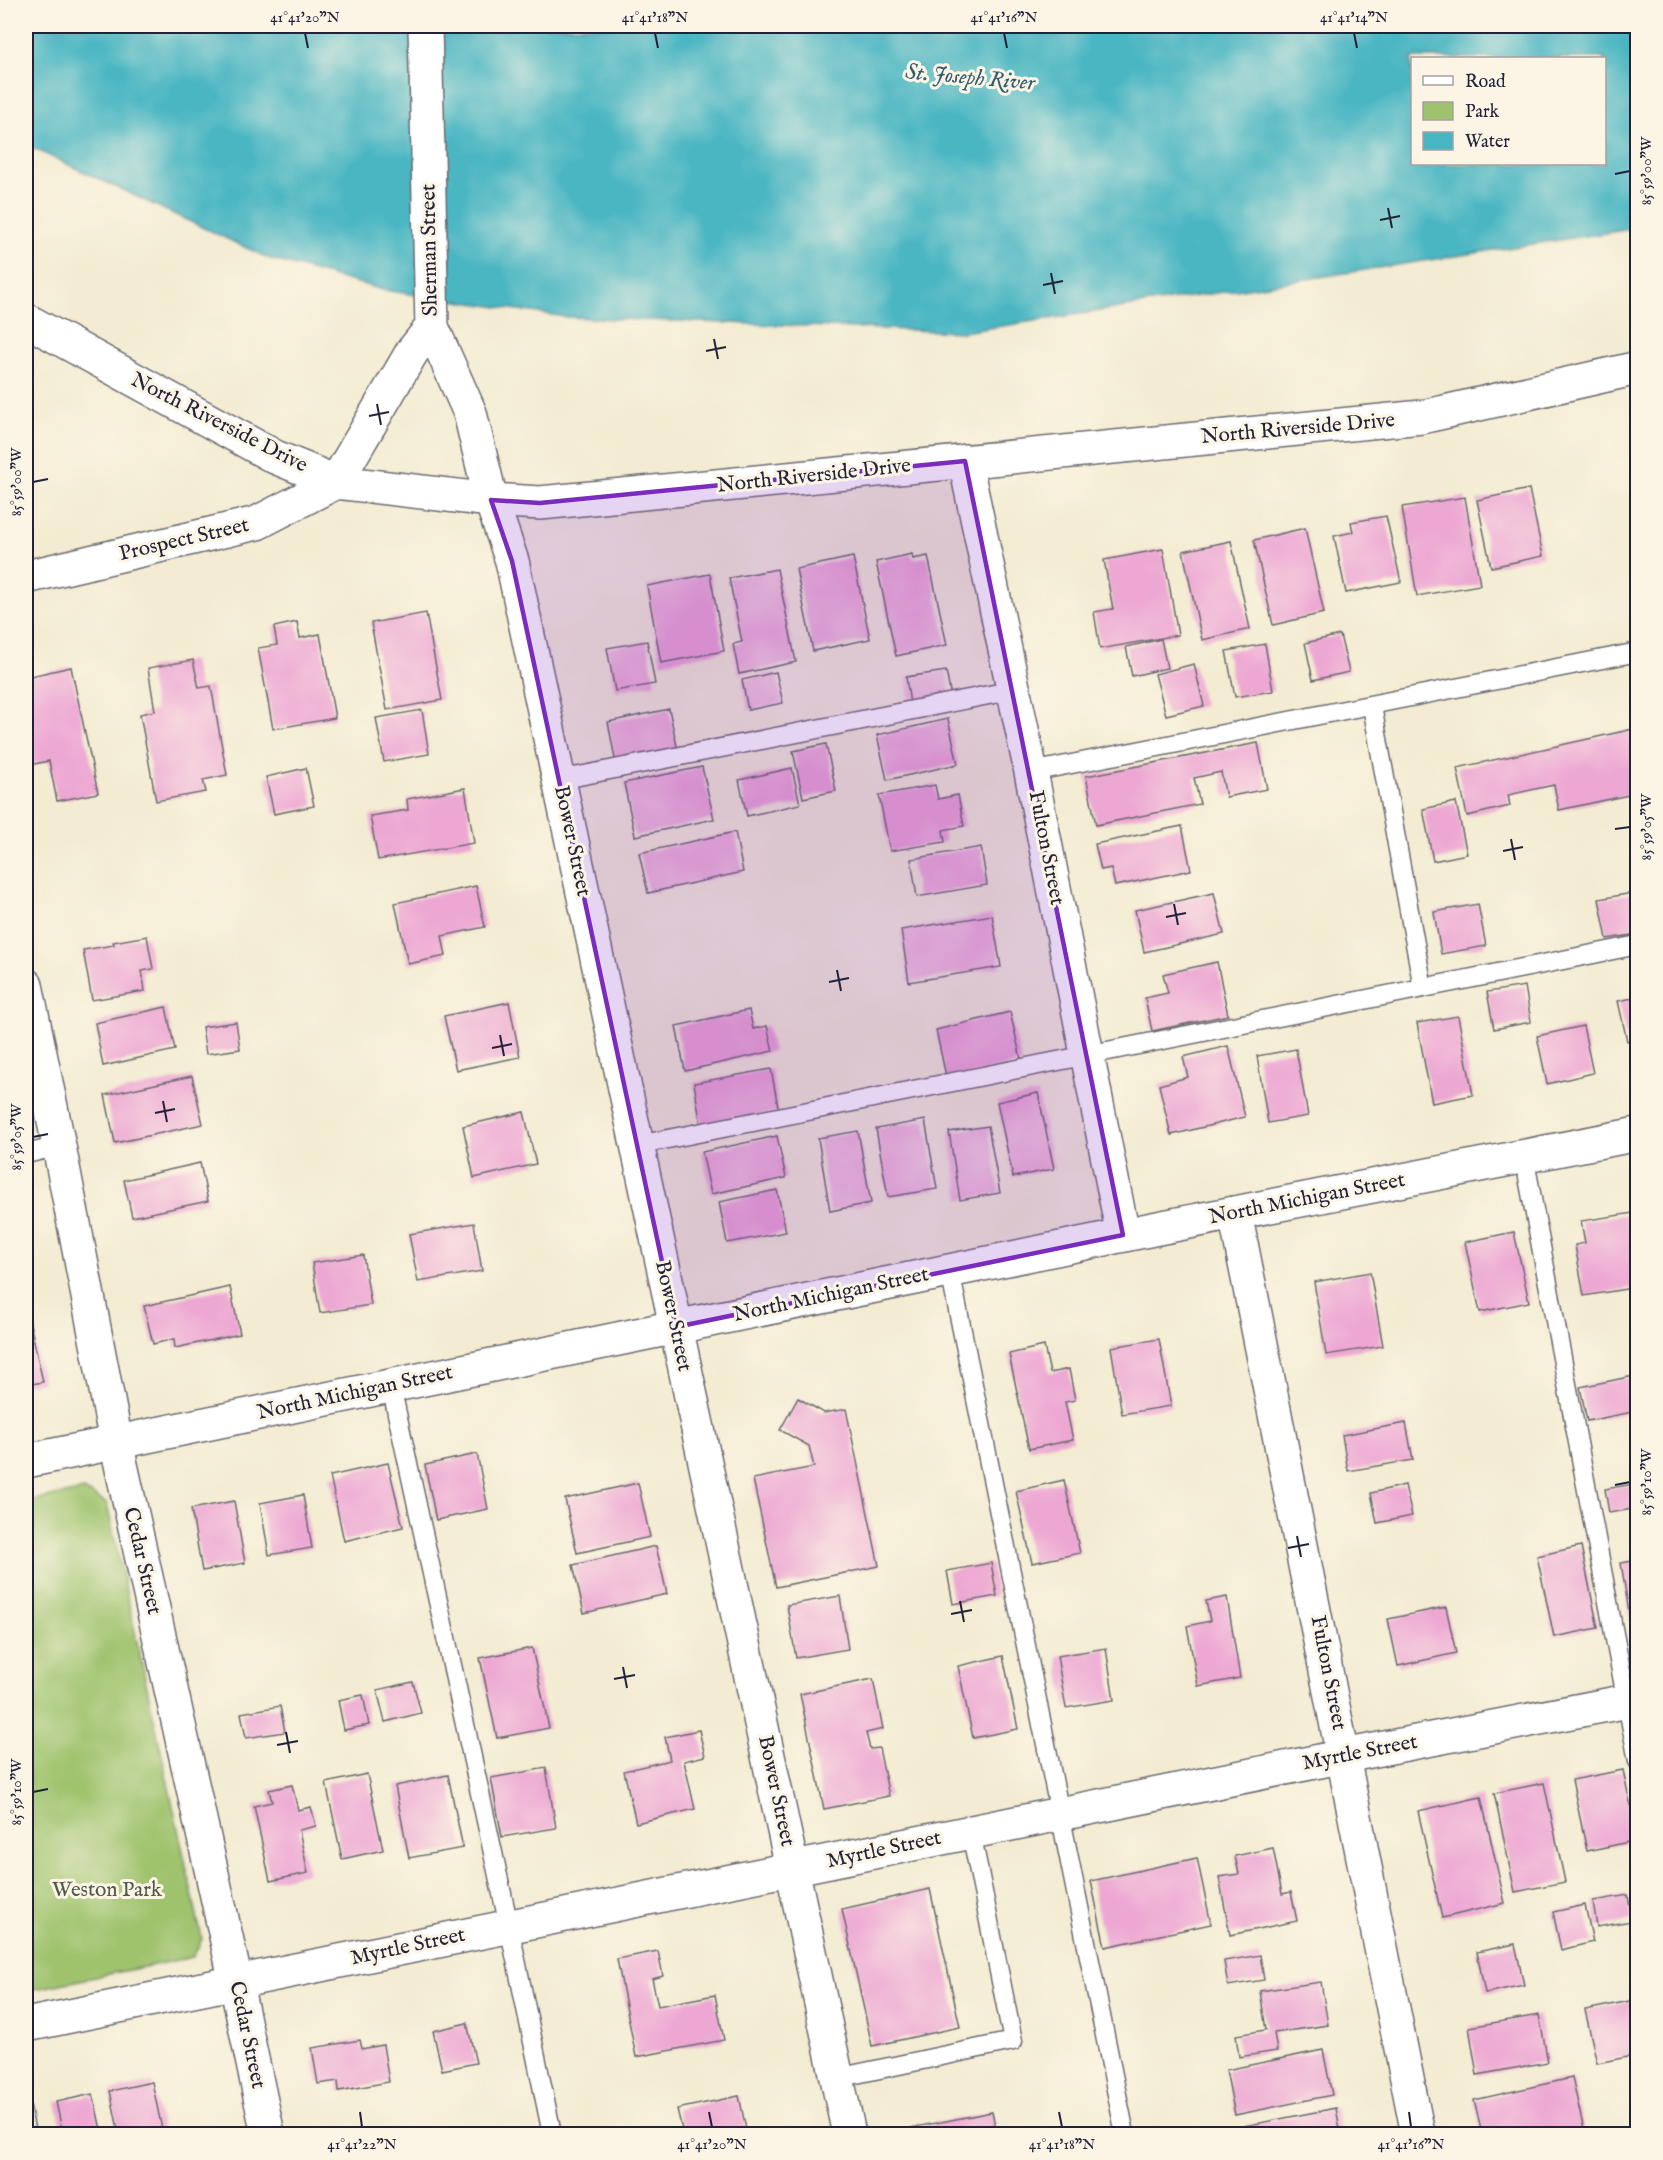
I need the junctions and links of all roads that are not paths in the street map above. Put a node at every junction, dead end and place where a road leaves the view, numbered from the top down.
1 (425, 26) edge
2 (26, 320) edge
3 (432, 327) junction
4 (1638, 368) edge
5 (965, 461) junction
6 (336, 482) junction
7 (491, 500) junction
8 (26, 577) edge
9 (1638, 652) edge
10 (1014, 690) junction
11 (1372, 706) junction
12 (1031, 772) junction
13 (559, 780) junction
14 (1638, 945) edge
15 (26, 985) edge
16 (1424, 988) junction
17 (1088, 1055) junction
18 (1638, 1134) edge
19 (638, 1145) junction
20 (59, 1146) junction
21 (26, 1154) edge
22 (1524, 1156) junction
23 (1236, 1213) junction
24 (1123, 1235) junction
25 (950, 1271) junction
26 (676, 1328) junction
27 (391, 1386) junction
28 (116, 1442) junction
29 (26, 1461) edge
30 (1632, 1700) edge
31 (1344, 1756) junction
32 (1638, 1761) edge
33 (1061, 1814) junction
34 (971, 1832) junction
35 (792, 1869) junction
36 (509, 1926) junction
37 (236, 1982) junction
38 (26, 2025) edge
39 (837, 2078) junction
40 (268, 2134) edge
41 (552, 2134) edge
42 (849, 2134) edge
43 (1125, 2134) edge
44 (1418, 2134) edge

1 - 3 street, Sherman Street
2 - 6 street, North Riverside Drive
3 - 6 street
3 - 7 street, Sherman Street
4 - 5 street, North Riverside Drive
5 - 7 street, North Riverside Drive
5 - 10 street, Fulton Street
6 - 7 street, North Riverside Drive
6 - 8 street, Prospect Street
7 - 13 street, Bower Street
9 - 11 lane
10 - 12 street, Fulton Street
10 - 13 lane
11 - 12 lane
11 - 16 lane
12 - 17 street, Fulton Street
13 - 19 street, Bower Street
14 - 16 lane
15 - 20 street, Cedar Street
16 - 17 lane
17 - 19 lane
17 - 24 street, Fulton Street
18 - 22 street, North Michigan Street
19 - 26 street, Bower Street
20 - 21 lane
20 - 28 street, Cedar Street
22 - 23 street, North Michigan Street
22 - 30 lane
23 - 24 street, North Michigan Street
23 - 31 street, Fulton Street
24 - 25 street, North Michigan Street
25 - 26 street, North Michigan Street
25 - 33 lane
26 - 27 street, North Michigan Street
26 - 35 street, Bower Street
27 - 28 street, North Michigan Street
27 - 36 lane
28 - 29 street, North Michigan Street
28 - 37 street, Cedar Street
30 - 31 street, Myrtle Street
30 - 32 lane
31 - 33 street, Myrtle Street
31 - 44 street, Fulton Street
33 - 34 street, Myrtle Street
33 - 43 lane
34 - 35 street, Myrtle Street
34 - 39 lane
35 - 36 street, Myrtle Street
35 - 39 street, Bower Street
36 - 37 street, Myrtle Street
36 - 41 lane
37 - 38 street, Myrtle Street
37 - 40 street, Cedar Street
39 - 42 street, Bower Street

